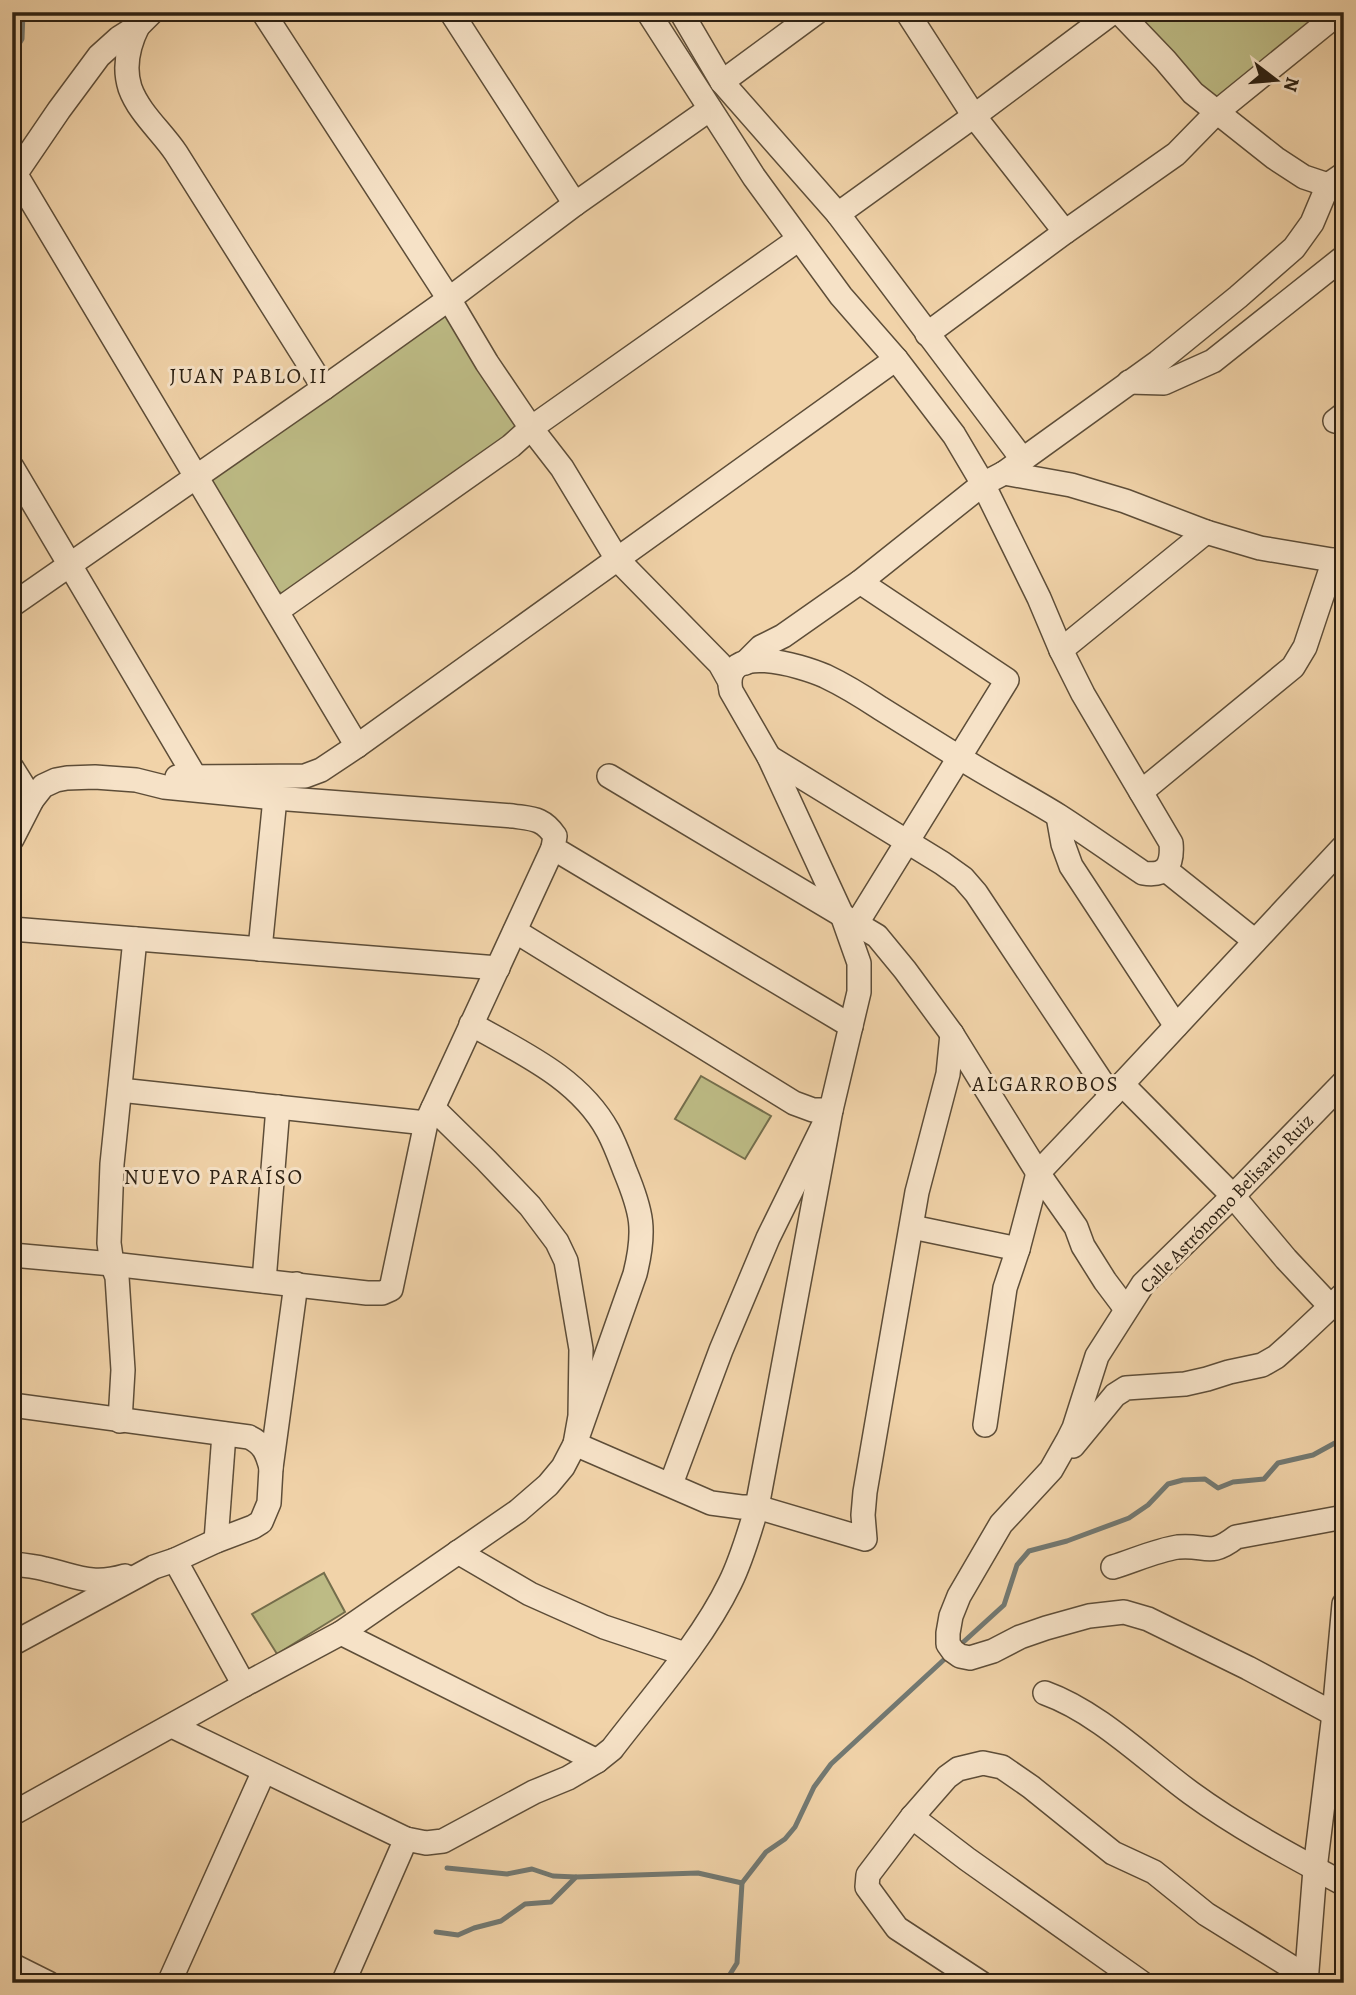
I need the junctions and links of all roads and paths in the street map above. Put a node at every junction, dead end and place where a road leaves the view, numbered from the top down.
1 (262, 12) edge
2 (451, 12) edge
3 (648, 12) edge
4 (681, 12) edge
5 (817, 12) edge
6 (907, 12) edge
7 (1113, 12) edge
8 (1119, 12) edge
9 (1340, 12) edge
10 (145, 19) edge
11 (722, 82) junction
12 (710, 109) junction
13 (1218, 111) junction
14 (974, 116) junction
15 (14, 177) edge
16 (1339, 183) edge
17 (575, 204) junction
18 (838, 214) junction
19 (1065, 232) junction
20 (799, 239) junction
21 (1344, 257) edge
22 (449, 299) junction
23 (927, 334) junction
24 (896, 359) junction
25 (1129, 382) junction
26 (324, 388) junction
27 (531, 428) junction
28 (1023, 460) junction
29 (12, 467) edge
30 (1004, 474) junction
31 (196, 476) junction
32 (983, 484) junction
33 (1206, 531) junction
34 (617, 559) junction
35 (1339, 561) edge
36 (70, 565) junction
37 (860, 582) junction
38 (12, 605) edge
39 (277, 611) junction
40 (1061, 650) junction
41 (736, 672) junction
42 (358, 746) junction
43 (769, 757) junction
44 (959, 758) junction
45 (12, 768) edge
46 (194, 775) junction
47 (609, 776) dead end
48 (136, 780) junction
49 (1141, 792) junction
50 (275, 798) junction
51 (32, 800) junction
52 (1058, 816) junction
53 (12, 839) edge
54 (907, 842) junction
55 (1344, 846) edge
56 (553, 848) junction
57 (1166, 870) junction
58 (850, 919) junction
59 (12, 929) edge
60 (514, 931) junction
61 (135, 939) junction
62 (1255, 941) junction
63 (260, 949) junction
64 (498, 968) junction
65 (471, 1024) junction
66 (851, 1026) junction
67 (1176, 1026) junction
68 (952, 1034) junction
69 (1344, 1082) edge
70 (120, 1090) junction
71 (1117, 1090) junction
72 (278, 1107) junction
73 (831, 1110) junction
74 (430, 1116) junction
75 (1038, 1172) junction
76 (1233, 1196) junction
77 (912, 1227) junction
78 (1018, 1249) junction
79 (12, 1255) edge
80 (112, 1264) junction
81 (264, 1281) junction
82 (296, 1284) junction
83 (1338, 1301) edge
84 (1126, 1309) junction
85 (12, 1405) edge
86 (120, 1421) junction
87 (985, 1425) dead end
88 (224, 1434) junction
89 (575, 1444) junction
90 (271, 1468) junction
91 (1051, 1470) junction
92 (671, 1484) junction
93 (757, 1507) junction
94 (1344, 1517) edge
95 (216, 1541) junction
96 (458, 1552) junction
97 (165, 1563) junction
98 (12, 1564) edge
99 (1113, 1567) dead end
100 (1344, 1604) edge
101 (341, 1633) junction
102 (12, 1644) edge
103 (685, 1654) junction
104 (244, 1685) junction
105 (1045, 1693) dead end
106 (1339, 1718) edge
107 (172, 1727) junction
108 (597, 1761) junction
109 (264, 1770) junction
110 (12, 1814) edge
111 (912, 1817) junction
112 (406, 1839) junction
113 (1315, 1869) junction
114 (1344, 1884) edge
115 (12, 1965) edge
116 (1306, 1979) edge
117 (1135, 1980) edge
118 (974, 1981) edge
119 (48, 1983) edge
120 (169, 1983) edge
121 (343, 1983) edge

1 - 22 street
2 - 17 street
3 - 12 street
4 - 11 street
5 - 11 street
6 - 14 street
7 - 14 street
8 - 13 street
9 - 13 street
10 - 15 street
10 - 26 street
11 - 18 street
12 - 17 street
12 - 20 street
13 - 16 street
13 - 19 street
14 - 18 street
14 - 19 street
15 - 31 street
16 - 25 street
17 - 22 street
18 - 23 street
19 - 23 street
20 - 24 street
20 - 27 street
21 - 25 street
22 - 26 street
22 - 27 street
23 - 28 street
24 - 32 street
24 - 34 street
25 - 28 street
26 - 31 street
27 - 34 street
27 - 39 street
28 - 30 street
29 - 36 street
30 - 32 street
30 - 33 street
31 - 36 street
31 - 39 street
32 - 37 street
32 - 40 street
33 - 35 street
33 - 40 street
34 - 41 street
34 - 42 street
35 - 49 street
36 - 38 street
36 - 46 street
37 - 41 street
37 - 44 street
39 - 42 street
40 - 49 street
41 - 43 street
41 - 44 street
42 - 46 street
43 - 54 street
43 - 58 street
44 - 52 street
44 - 54 street
45 - 51 street
46 - 48 street
47 - 58 street
48 - 50 street
48 - 51 street
49 - 57 street
50 - 56 street
50 - 63 street
51 - 53 street
52 - 57 street
52 - 67 street
54 - 58 street
54 - 71 street
55 - 62 street
56 - 60 street
56 - 66 street
57 - 62 street
58 - 66 street
58 - 68 street
59 - 61 street
60 - 64 street
60 - 73 street
61 - 63 street
61 - 70 street
62 - 67 street
63 - 64 street
64 - 65 street
65 - 74 street
65 - 89 street
66 - 73 street
67 - 71 street
68 - 75 street
68 - 77 street
69 - 76 street, Calle Astrónomo Belisario Ruiz
70 - 72 street
70 - 80 street
71 - 75 street
71 - 76 street
72 - 74 street
72 - 81 street
73 - 92 street
73 - 93 street
74 - 82 street
74 - 89 street
75 - 78 street
75 - 84 street
76 - 83 street
76 - 84 street, Calle Astrónomo Belisario Ruiz
77 - 78 street
77 - 93 street
78 - 87 street
79 - 80 street
80 - 81 street
80 - 86 street
81 - 82 street
82 - 90 street
83 - 91 street
84 - 91 street, Calle Astrónomo Belisario Ruiz
85 - 86 street
86 - 88 street
88 - 90 street
88 - 95 street
89 - 92 street
89 - 96 street
90 - 95 street
91 - 106 street, Calle Astrónomo Belisario Ruiz
92 - 93 street
93 - 103 street
94 - 99 street
95 - 97 street
96 - 101 street
96 - 103 street
97 - 98 street
97 - 102 street
97 - 104 street
100 - 106 street
101 - 104 street
101 - 108 street
103 - 108 street
104 - 107 street
105 - 113 street
106 - 113 street
107 - 109 street
107 - 110 street
108 - 112 street
109 - 112 street
109 - 120 street
111 - 116 street
111 - 117 street
111 - 118 street
112 - 121 street
113 - 114 street
113 - 116 street
115 - 119 street

